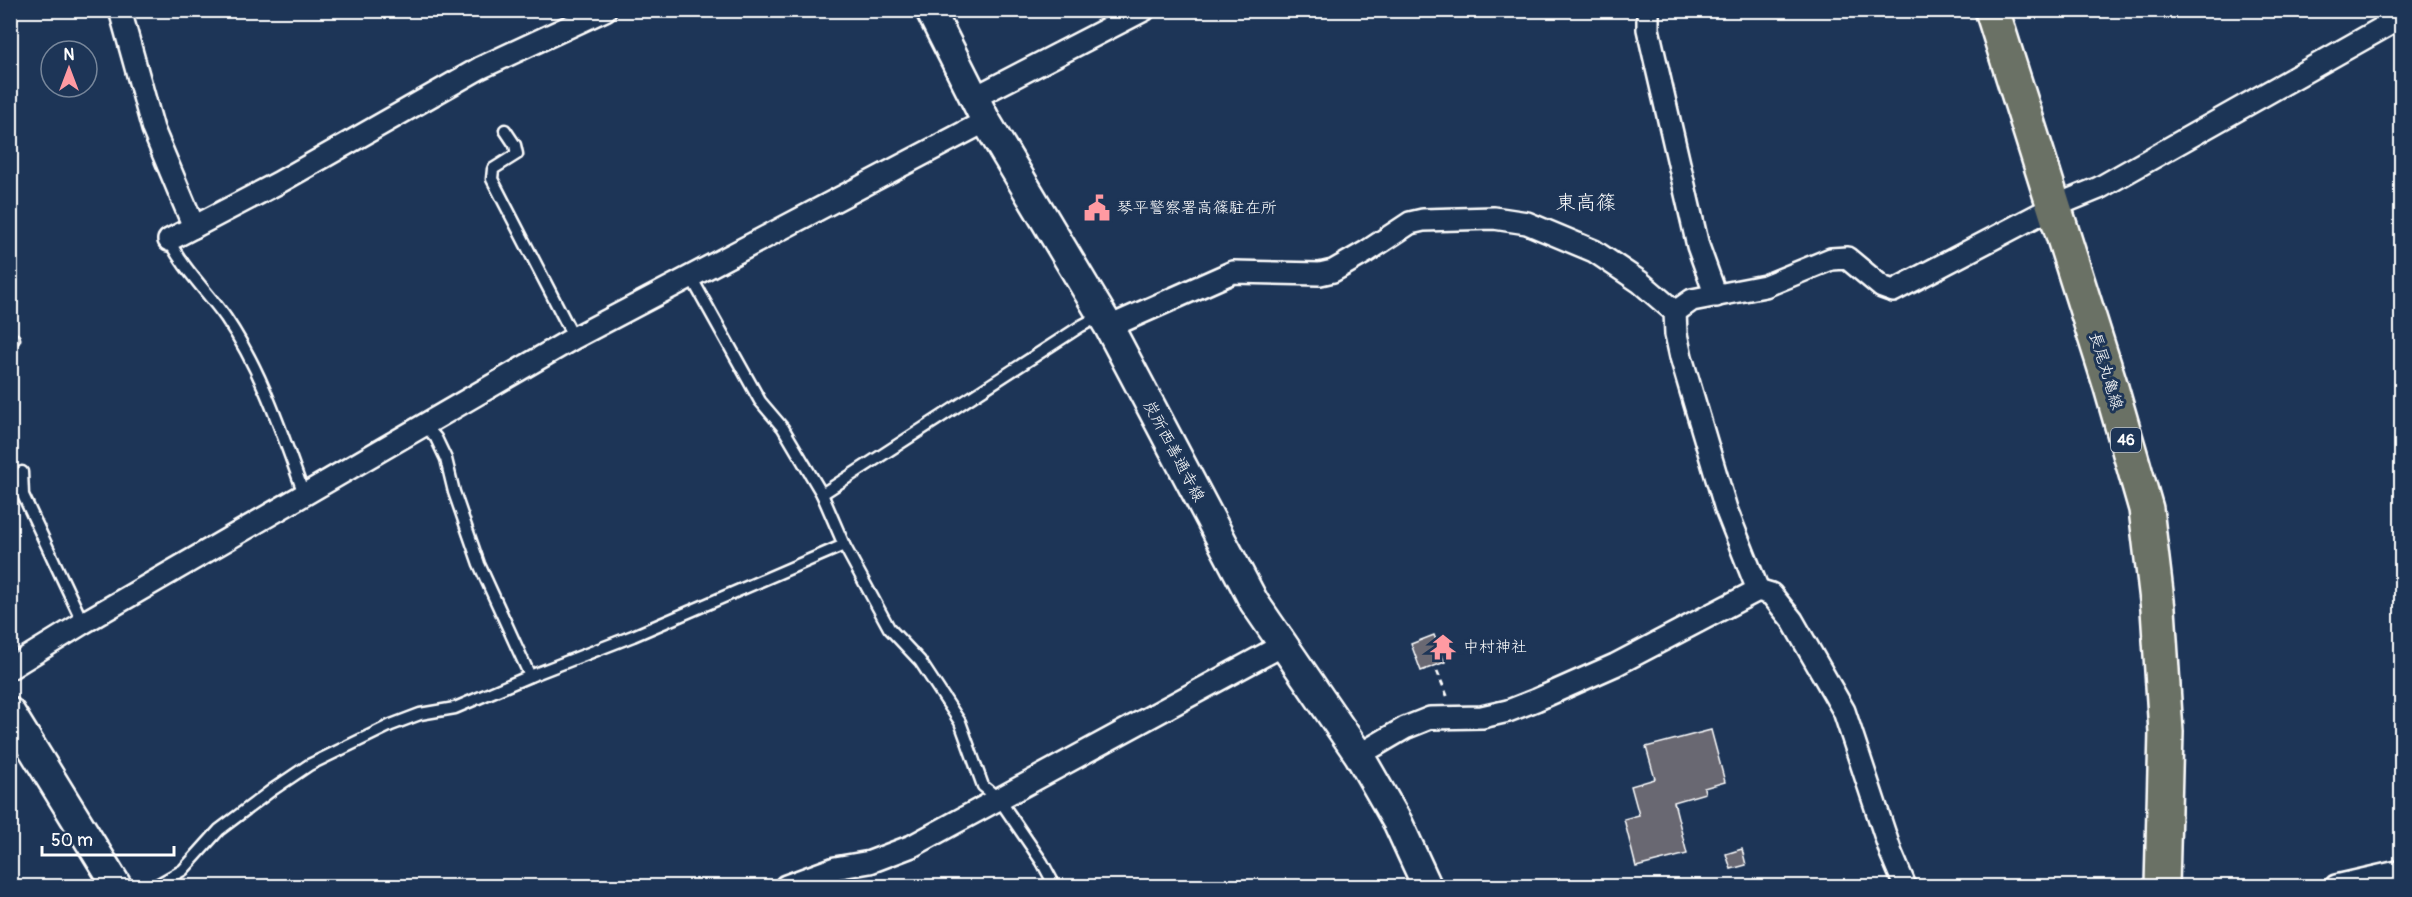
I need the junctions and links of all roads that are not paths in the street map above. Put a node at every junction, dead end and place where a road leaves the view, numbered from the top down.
1 (120, 10) edge
2 (605, 10) edge
3 (930, 10) edge
4 (1144, 10) edge
5 (1648, 10) edge
6 (1992, 10) edge
7 (2402, 17) edge
8 (987, 91) dead end
9 (986, 121) junction
10 (505, 130) dead end
11 (2055, 206) junction
12 (194, 226) junction
13 (169, 240) joint
14 (691, 277) junction
15 (1716, 296) junction
16 (1675, 312) junction
17 (1104, 321) junction
18 (574, 338) junction
19 (424, 424) junction
20 (22, 472) dead end
21 (304, 494) junction
22 (822, 494) junction
23 (844, 545) junction
24 (1758, 590) junction
25 (83, 623) junction
26 (1283, 645) junction
27 (10, 668) edge
28 (530, 676) junction
29 (10, 712) edge
30 (1359, 755) junction
31 (999, 799) junction
32 (2402, 871) edge
33 (1424, 885) edge
34 (117, 886) edge
35 (155, 886) edge
36 (786, 886) edge
37 (1055, 886) edge
38 (1905, 886) edge
39 (2162, 886) edge
40 (2336, 886) edge

1 - 12 street
2 - 12 street
3 - 9 main road, 炭所西善通寺線
4 - 8 street
5 - 15 street
6 - 11 main road, 長尾丸亀線 / 46
7 - 11 street
9 - 14 street
9 - 17 main road, 炭所西善通寺線
10 - 18 lane
11 - 15 street
11 - 39 main road, 長尾丸亀線 / 46
12 - 13 street
13 - 21 lane
14 - 18 street
14 - 22 lane
15 - 16 street
16 - 17 street
16 - 24 street
17 - 22 lane
17 - 26 main road, 炭所西善通寺線
18 - 19 street
19 - 21 street
19 - 28 lane
20 - 25 lane
21 - 25 street
22 - 23 lane
23 - 28 lane
23 - 31 lane
24 - 30 street
24 - 38 street
25 - 27 street
26 - 30 main road, 炭所西善通寺線
26 - 31 street
28 - 35 lane
29 - 34 main road
30 - 33 main road, 炭所西善通寺線
31 - 36 street
31 - 37 lane
32 - 40 street

